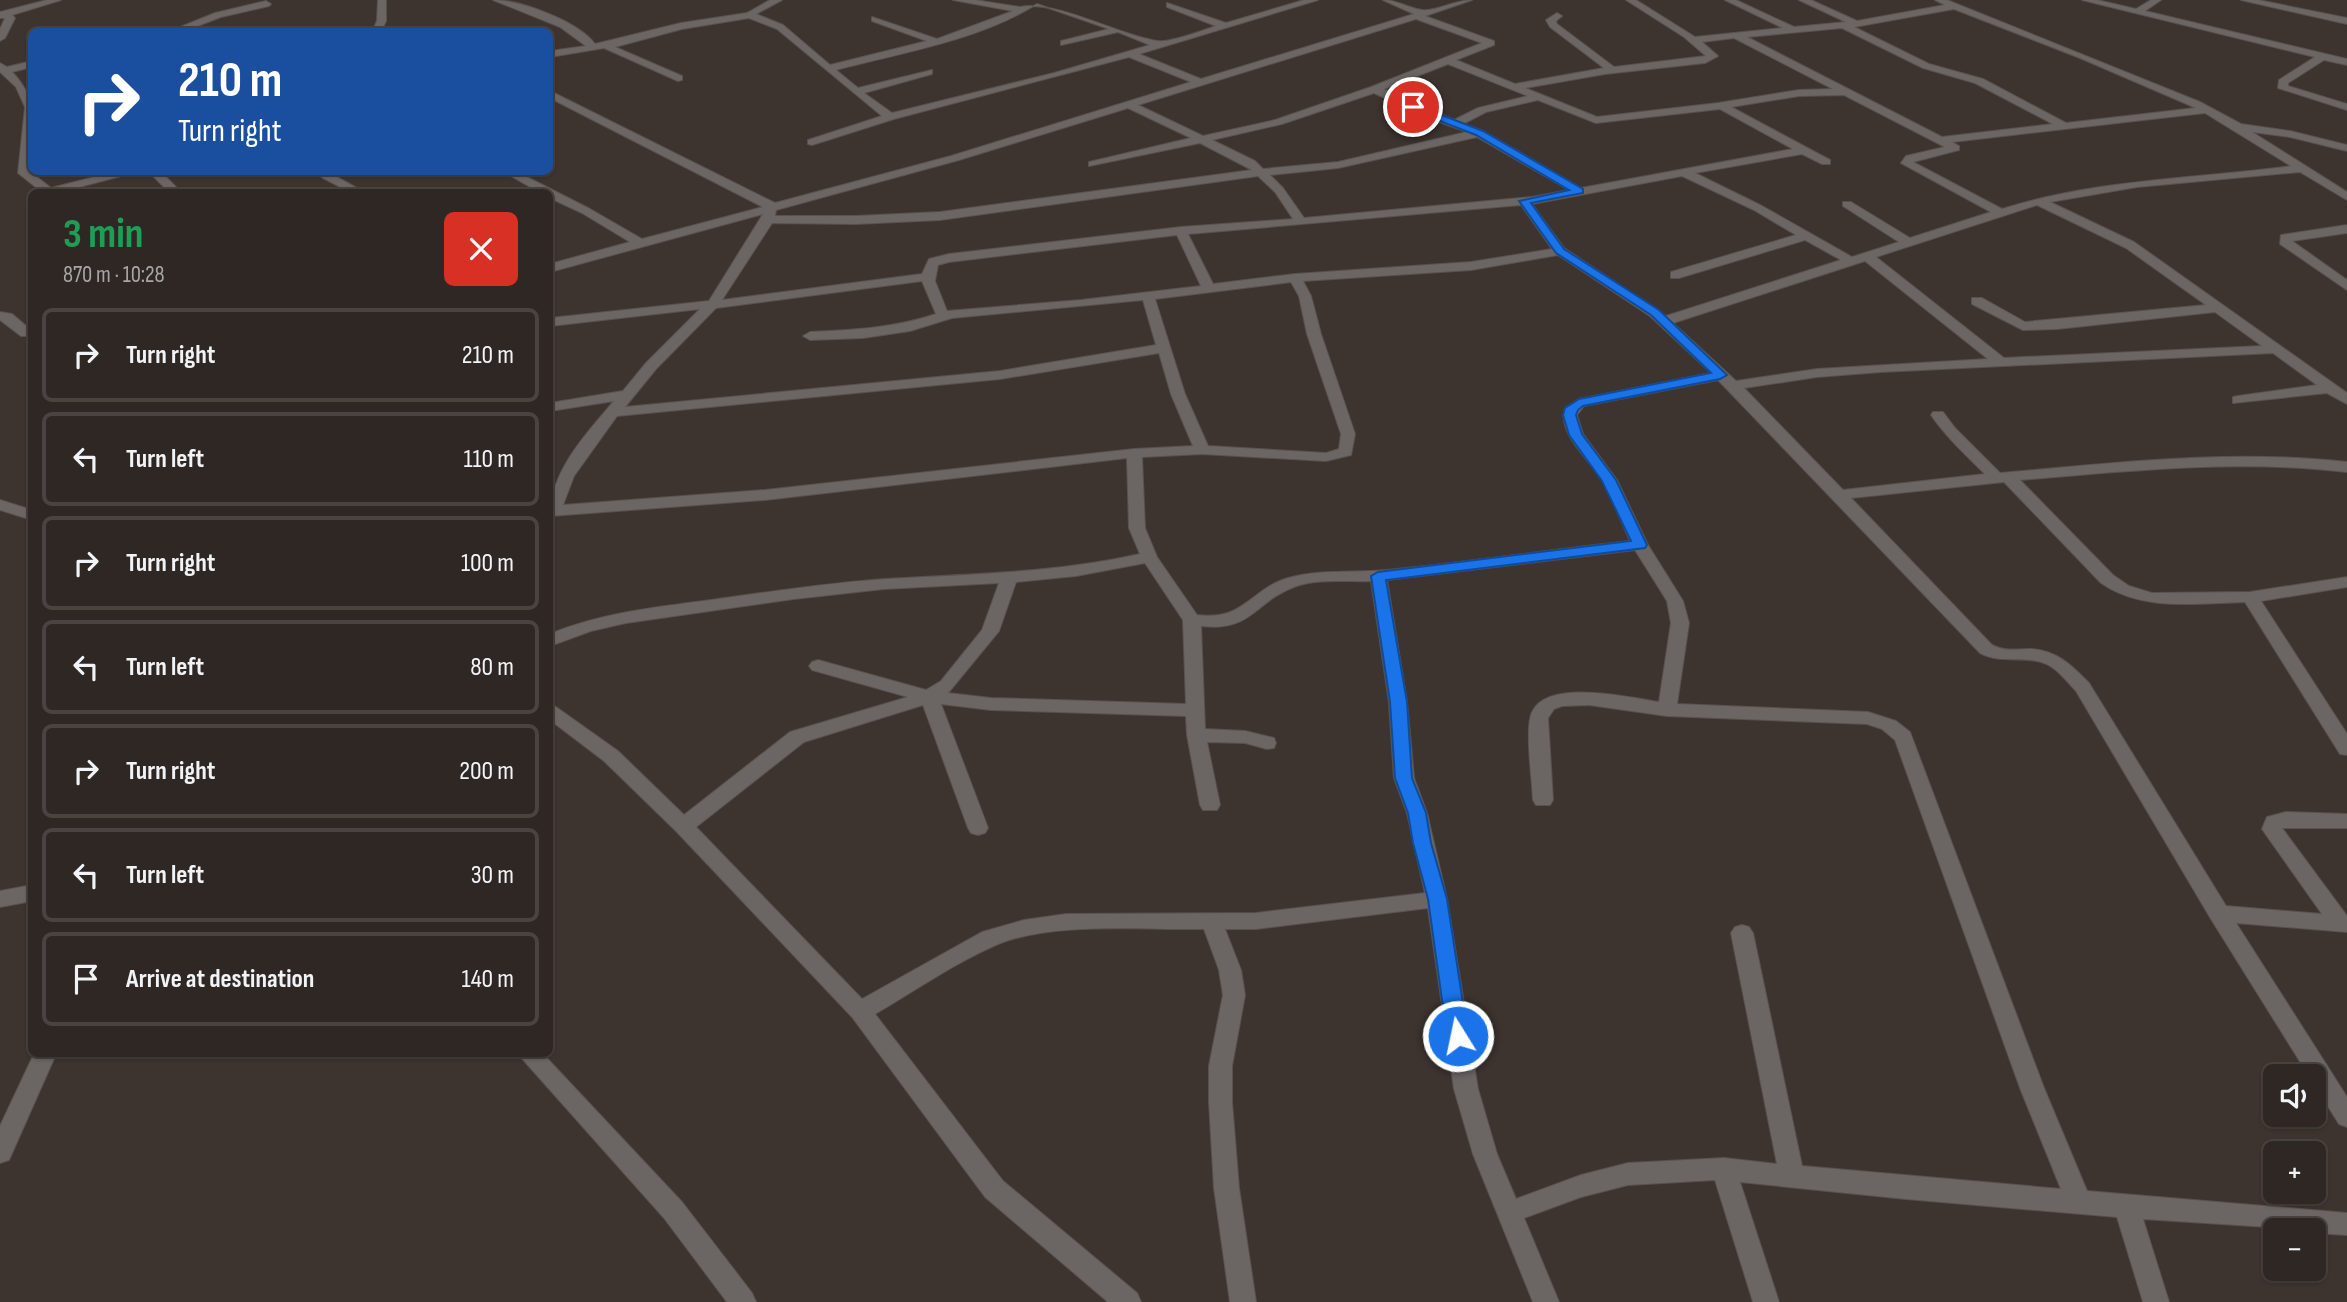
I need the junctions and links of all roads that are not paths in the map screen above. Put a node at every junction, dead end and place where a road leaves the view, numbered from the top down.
1 (57, 0) edge
2 (518, 0) edge
3 (778, 0) edge
4 (957, 0) edge
5 (1314, 0) edge
6 (1387, 0) edge
7 (1468, 0) edge
8 (1630, 0) edge
9 (1729, 0) edge
10 (1803, 0) edge
11 (1939, 0) edge
12 (2086, 0) edge
13 (2157, 0) edge
14 (2245, 0) edge
15 (43, 1) edge
16 (383, 1) edge
17 (1036, 1) edge
18 (502, 2) edge
19 (266, 4) dead end
20 (1273, 4) dead end
21 (1170, 5) dead end
22 (1954, 6) junction
23 (1286, 9) junction
24 (1023, 10) junction
25 (2347, 10) edge
26 (2138, 12) junction
27 (3, 14) edge
28 (750, 15) junction
29 (1420, 15) junction
30 (1557, 16) dead end
31 (2335, 18) junction
32 (875, 19) dead end
33 (2347, 21) edge
34 (1856, 23) junction
35 (1842, 24) junction
36 (1223, 25) junction
37 (183, 28) edge
38 (377, 28) edge
39 (1790, 28) junction
40 (1119, 29) junction
41 (1735, 35) junction
42 (0, 38) edge
43 (1695, 40) junction
44 (934, 41) junction
45 (1064, 43) dead end
46 (604, 45) junction
47 (1159, 45) junction
48 (591, 46) junction
49 (553, 53) edge
50 (1129, 54) junction
51 (2323, 56) junction
52 (1447, 60) junction
53 (2347, 62) edge
54 (28, 65) edge
55 (2, 68) edge
56 (830, 68) junction
57 (1612, 70) junction
58 (928, 72) dead end
59 (678, 78) dead end
60 (1203, 83) junction
61 (1513, 87) junction
62 (1375, 89) junction
63 (856, 92) junction
64 (1844, 92) junction
65 (1538, 97) junction
66 (553, 98) edge
67 (28, 101) edge
68 (1130, 105) junction
69 (1722, 106) junction
70 (2347, 107) edge
71 (2207, 110) junction
72 (890, 117) junction
73 (1456, 124) junction
74 (2064, 126) junction
75 (2236, 126) junction
76 (1479, 133) junction
77 (1207, 139) junction
78 (1941, 140) junction
79 (812, 142) dead end
80 (27, 145) edge
81 (2347, 148) edge
82 (1804, 150) junction
83 (1826, 162) dead end
84 (1093, 164) dead end
85 (2302, 168) junction
86 (1262, 172) junction
87 (1683, 172) junction
88 (114, 175) edge
89 (158, 175) edge
90 (327, 175) edge
91 (515, 175) edge
92 (44, 189) edge
93 (60, 189) edge
94 (172, 189) edge
95 (353, 189) edge
96 (538, 189) edge
97 (1579, 191) junction
98 (2347, 197) edge
99 (553, 198) edge
100 (1524, 201) junction
101 (2039, 201) junction
102 (1847, 204) dead end
103 (1999, 212) junction
104 (770, 213) junction
105 (1300, 221) junction
106 (2347, 229) edge
107 (1181, 231) junction
108 (1805, 236) junction
109 (638, 242) junction
110 (1908, 242) junction
111 (1560, 251) junction
112 (1865, 255) junction
113 (1849, 260) junction
114 (553, 267) edge
115 (1675, 275) dead end
116 (927, 277) junction
117 (1295, 278) junction
118 (2347, 286) edge
119 (1208, 288) junction
120 (1148, 296) junction
121 (1977, 301) dead end
122 (713, 304) junction
123 (2217, 308) junction
124 (943, 315) junction
125 (0, 316) edge
126 (1665, 321) junction
127 (553, 322) edge
128 (26, 333) dead end
129 (810, 336) dead end
130 (1163, 348) junction
131 (2276, 349) junction
132 (2001, 362) junction
133 (1726, 380) junction
134 (2330, 388) junction
135 (626, 395) junction
136 (2238, 400) dead end
137 (2347, 400) edge
138 (553, 407) edge
139 (613, 412) junction
140 (1938, 415) dead end
141 (1202, 450) junction
142 (1134, 453) junction
143 (2347, 467) edge
144 (2002, 477) junction
145 (1840, 495) junction
146 (0, 505) edge
147 (553, 508) edge
148 (553, 510) edge
149 (28, 514) edge
150 (1640, 545) junction
151 (1149, 558) junction
152 (1010, 576) junction
153 (1378, 576) junction
154 (2347, 582) edge
155 (2250, 597) junction
156 (1192, 620) junction
157 (553, 639) edge
158 (818, 666) dead end
159 (929, 697) junction
160 (1196, 710) junction
161 (1667, 710) junction
162 (553, 713) edge
163 (1196, 735) junction
164 (1267, 743) dead end
165 (2347, 749) edge
166 (1543, 800) dead end
167 (1210, 805) dead end
168 (2347, 821) edge
169 (684, 826) junction
170 (978, 828) dead end
171 (28, 894) edge
172 (0, 899) edge
173 (1437, 899) junction
174 (2218, 913) junction
175 (1212, 923) junction
176 (2343, 923) edge
177 (1742, 933) dead end
178 (860, 1011) junction
179 (44, 1057) edge
180 (532, 1057) edge
181 (2347, 1117) edge
182 (2, 1143) edge
183 (1724, 1169) junction
184 (1792, 1176) junction
185 (2079, 1203) junction
186 (2127, 1208) junction
187 (1510, 1212) junction
188 (2347, 1224) edge
189 (743, 1302) edge
190 (1128, 1302) edge
191 (1242, 1302) edge
192 (1546, 1302) edge
193 (1766, 1302) edge
194 (2156, 1302) edge

1 - 15 street
2 - 18 street
3 - 28 street
4 - 24 street
5 - 23 street
6 - 29 street
7 - 29 street
8 - 43 street
9 - 39 street
10 - 34 street
11 - 22 street
12 - 26 street
13 - 26 street
14 - 31 street
15 - 27 street
16 - 38 street
17 - 24 street
17 - 40 street
18 - 48 street
19 - 37 street
20 - 23 street
21 - 36 street
22 - 34 street
22 - 71 street
23 - 36 street
24 - 44 street
25 - 31 street
26 - 51 street
27 - 42 street
28 - 46 street
28 - 56 street
29 - 52 street
29 - 60 street
30 - 57 street
31 - 33 street
32 - 44 street
34 - 35 street
35 - 39 street
35 - 74 street
36 - 47 street
39 - 41 street
40 - 45 street
40 - 47 street
41 - 43 street
41 - 64 street
43 - 57 street
44 - 56 street
46 - 48 street
46 - 59 street
47 - 50 street
48 - 49 street
50 - 60 street
50 - 72 street
51 - 53 street
51 - 70 street
52 - 61 street
52 - 62 street
54 - 55 street
55 - 67 street
56 - 63 street
57 - 61 street
58 - 63 street
60 - 68 street
61 - 65 street
62 - 73 street
62 - 77 street
63 - 72 street
64 - 69 street
64 - 78 street
65 - 69 street
65 - 73 street
66 - 104 street
68 - 77 street
68 - 104 street
69 - 82 street
71 - 74 street
71 - 75 street
72 - 79 street
73 - 76 street
74 - 78 street
75 - 81 street
75 - 85 street
76 - 86 street
76 - 97 street
77 - 84 street
77 - 86 street
78 - 103 street
80 - 92 street
82 - 83 street
82 - 87 street
85 - 98 street
85 - 101 street
86 - 104 street
86 - 105 street
87 - 97 street
87 - 108 street
88 - 93 street
89 - 94 street
90 - 95 street
91 - 96 street
97 - 100 street
99 - 109 street
100 - 105 street
100 - 111 street
101 - 103 street
101 - 123 street
102 - 110 street
103 - 110 street
104 - 109 street
104 - 122 street
105 - 107 street
106 - 118 street
107 - 116 street
107 - 119 street
108 - 113 street
108 - 115 street
109 - 114 street
110 - 112 street
111 - 117 street
111 - 126 street
112 - 113 street
112 - 132 street
113 - 126 street
116 - 122 street
116 - 124 street
117 - 119 street
117 - 141 street
119 - 120 street
120 - 124 street
120 - 130 street
121 - 123 street
122 - 127 street
122 - 135 street
123 - 131 street
124 - 129 street
125 - 128 street
126 - 133 street
130 - 139 street
130 - 141 street
131 - 132 street
131 - 134 street
132 - 133 street
133 - 145 street
133 - 150 street
134 - 136 street
134 - 137 street
135 - 138 street
135 - 139 street
139 - 147 street
140 - 144 street
141 - 142 street
142 - 148 street
142 - 151 street
143 - 144 street
144 - 145 street
144 - 155 street
145 - 174 street
146 - 149 street
150 - 153 street
150 - 161 street
151 - 152 street
151 - 156 street
152 - 157 street
152 - 159 street
153 - 156 street
153 - 173 street
154 - 155 street
155 - 165 street
156 - 160 street
158 - 159 street
159 - 160 street
159 - 169 street
159 - 170 street
160 - 163 street
161 - 166 street
161 - 185 street
162 - 169 street
163 - 164 street
163 - 167 street
168 - 176 street
169 - 178 street
171 - 172 street
173 - 175 street
173 - 187 street
174 - 176 street
174 - 181 street
175 - 178 street
175 - 191 street
177 - 184 street
178 - 190 street
179 - 182 street
180 - 189 street
183 - 184 street
183 - 187 street
183 - 193 street
184 - 185 street
185 - 186 street
186 - 188 street
186 - 194 street
187 - 192 street

